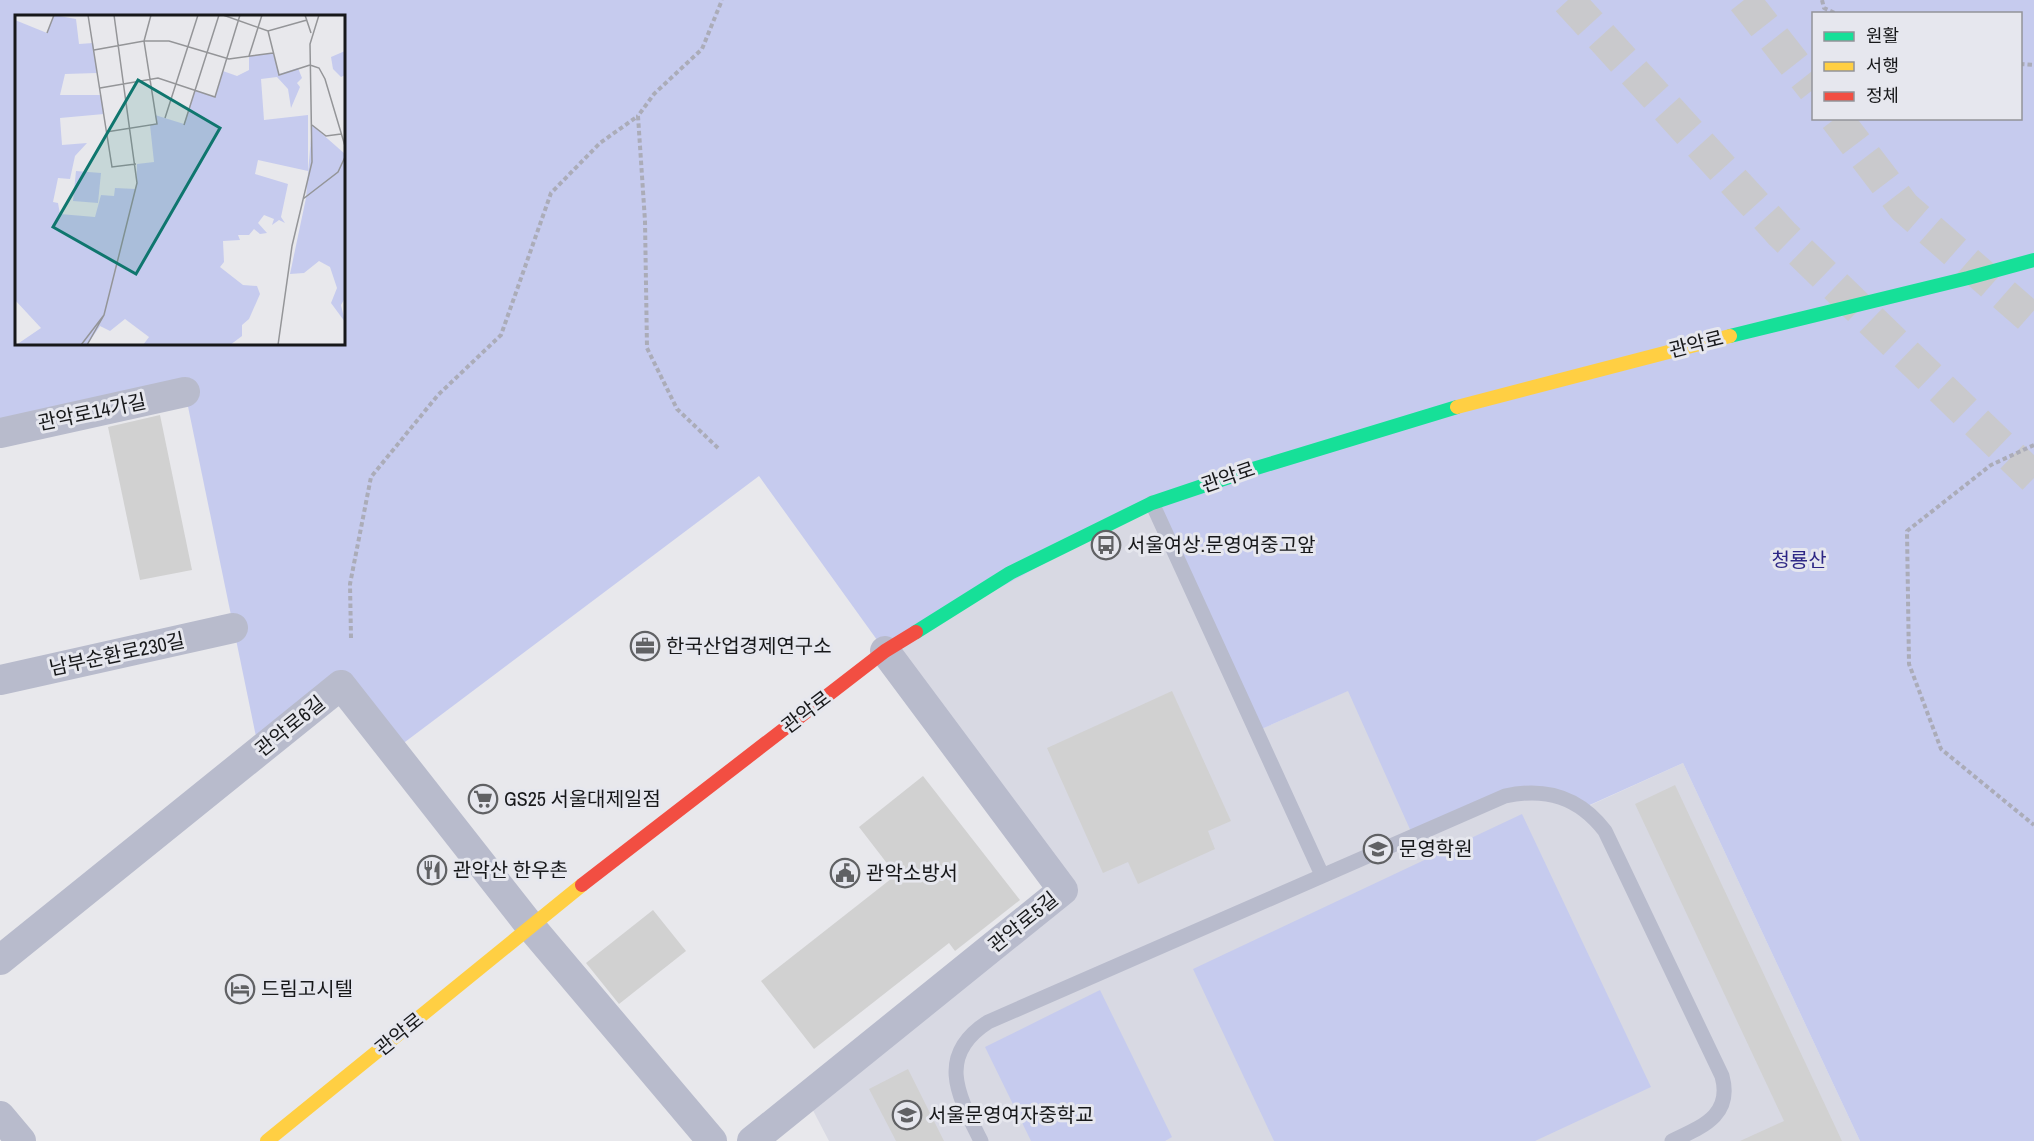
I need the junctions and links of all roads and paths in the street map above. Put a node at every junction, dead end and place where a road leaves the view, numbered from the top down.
1 (722, 0) edge
2 (1822, 0) edge
3 (1833, 12) edge
4 (638, 116) junction
5 (2034, 260) edge
6 (185, 392) dead end
7 (0, 433) edge
8 (2034, 445) edge
9 (718, 448) dead end
10 (1152, 503) junction
11 (233, 628) dead end
12 (351, 638) dead end
13 (885, 651) junction
14 (0, 680) edge
15 (2034, 825) edge
16 (1322, 875) junction
17 (531, 927) junction
18 (0, 960) edge
19 (0, 1116) edge
20 (21, 1141) edge
21 (267, 1141) edge
22 (712, 1141) edge
23 (752, 1141) edge
24 (981, 1141) edge
25 (1672, 1141) edge

1 - 4 path
2 - 3 path
4 - 9 path
4 - 12 path
5 - 10 main road, 관악로
6 - 7 street, 관악로14가길
8 - 15 path
10 - 13 main road, 관악로
10 - 16 lane
11 - 14 street, 남부순환로230길
13 - 17 main road, 관악로
13 - 23 street, 관악로5길
16 - 24 lane
16 - 25 lane
17 - 18 street, 관악로6길
17 - 21 main road, 관악로
17 - 22 street
19 - 20 street

